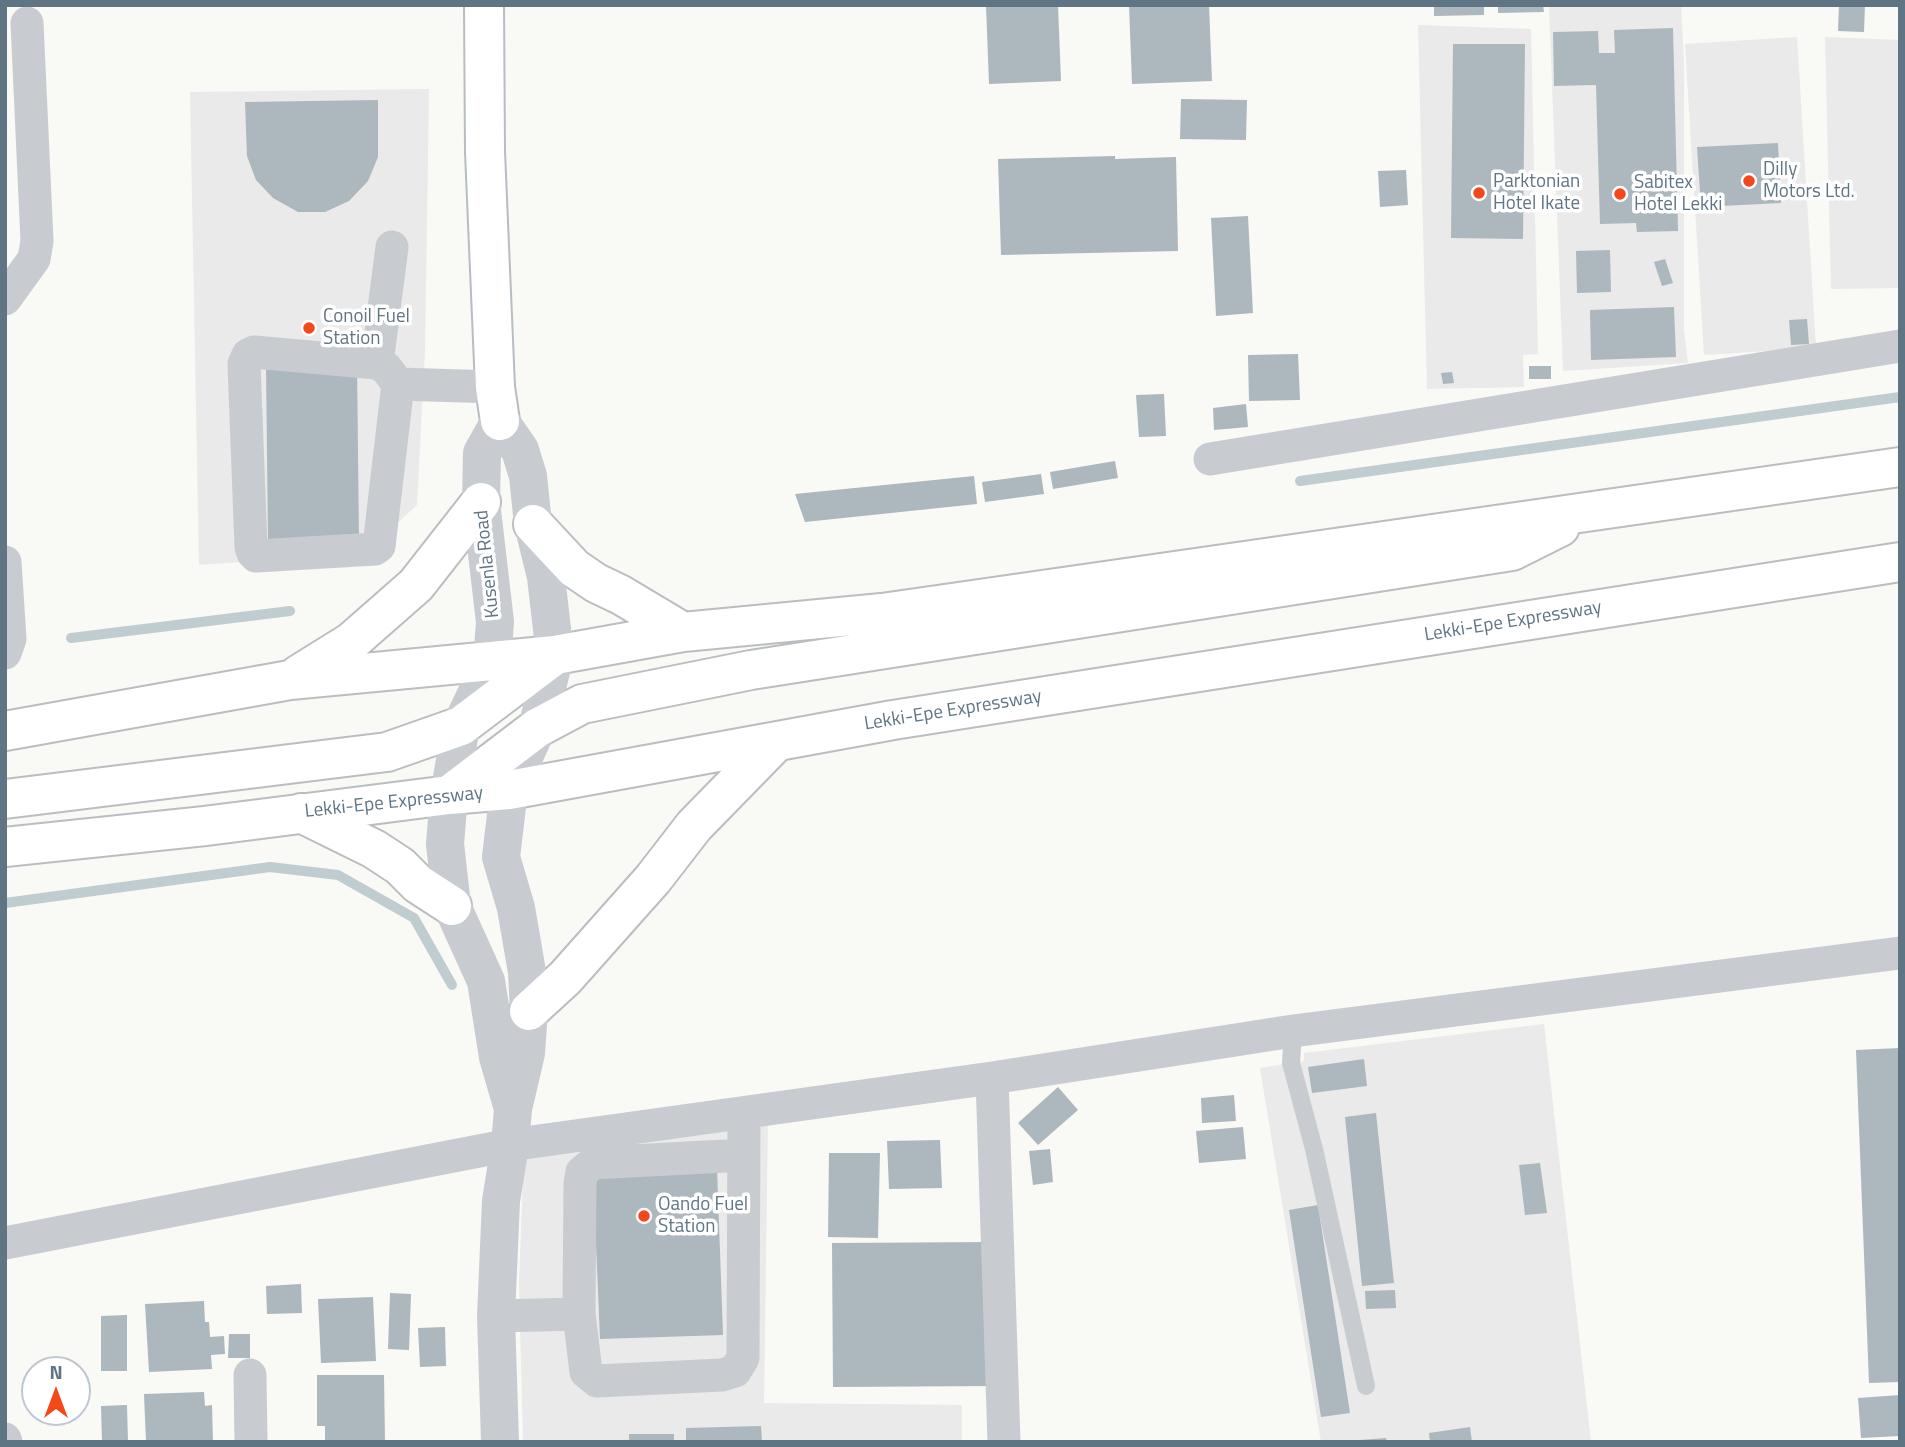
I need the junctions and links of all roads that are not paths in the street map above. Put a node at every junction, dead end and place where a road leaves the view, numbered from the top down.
1 (484, 5) edge
2 (27, 23) dead end
3 (392, 247) dead end
4 (5, 299) edge
5 (1900, 346) edge
6 (387, 373) junction
7 (498, 404) junction
8 (1210, 459) dead end
9 (1900, 467) edge
10 (481, 502) junction
11 (1590, 512) junction
12 (533, 524) junction
13 (5, 562) edge
14 (1900, 562) edge
15 (683, 632) junction
16 (5, 653) edge
17 (555, 655) junction
18 (492, 661) junction
19 (290, 680) junction
20 (461, 726) junction
21 (537, 728) junction
22 (5, 731) edge
23 (777, 741) junction
24 (509, 790) junction
25 (449, 795) junction
26 (5, 799) edge
27 (301, 813) junction
28 (5, 847) edge
29 (450, 888) junction
30 (1900, 953) edge
31 (529, 1011) junction
32 (1293, 1031) junction
33 (992, 1078) junction
34 (744, 1113) junction
35 (512, 1127) junction
36 (744, 1156) junction
37 (5, 1243) edge
38 (579, 1314) junction
39 (496, 1316) junction
40 (250, 1375) dead end
41 (1366, 1386) dead end
42 (251, 1442) edge
43 (500, 1442) edge
44 (1004, 1442) edge

1 - 7 main road
2 - 4 street
3 - 6 street
5 - 8 street
6 - 6 street
6 - 7 street
7 - 10 street, Kusenla Road
7 - 12 street
9 - 11 main road
10 - 18 street, Kusenla Road
10 - 19 main road
11 - 15 main road
11 - 21 main road
12 - 15 main road
12 - 17 street
13 - 16 street
14 - 23 main road, Lekki-Epe Expressway
15 - 17 main road
17 - 18 main road
17 - 20 main road
17 - 21 street
18 - 19 main road
18 - 20 street, Kusenla Road
19 - 22 main road
20 - 25 street, Kusenla Road
20 - 26 main road
21 - 24 street
21 - 25 main road
23 - 24 main road, Lekki-Epe Expressway
23 - 31 main road
24 - 25 main road, Lekki-Epe Expressway
24 - 31 street
25 - 27 main road, Lekki-Epe Expressway
25 - 29 street, Kusenla Road
27 - 28 main road, Lekki-Epe Expressway
27 - 29 main road
29 - 35 street, Kusenla Road
30 - 32 street
31 - 35 street
32 - 33 street
32 - 41 lane
33 - 34 street
33 - 44 street
34 - 35 street
34 - 36 street
35 - 37 street
35 - 39 street
36 - 38 street
36 - 38 street
38 - 39 street
39 - 43 street
40 - 42 street

